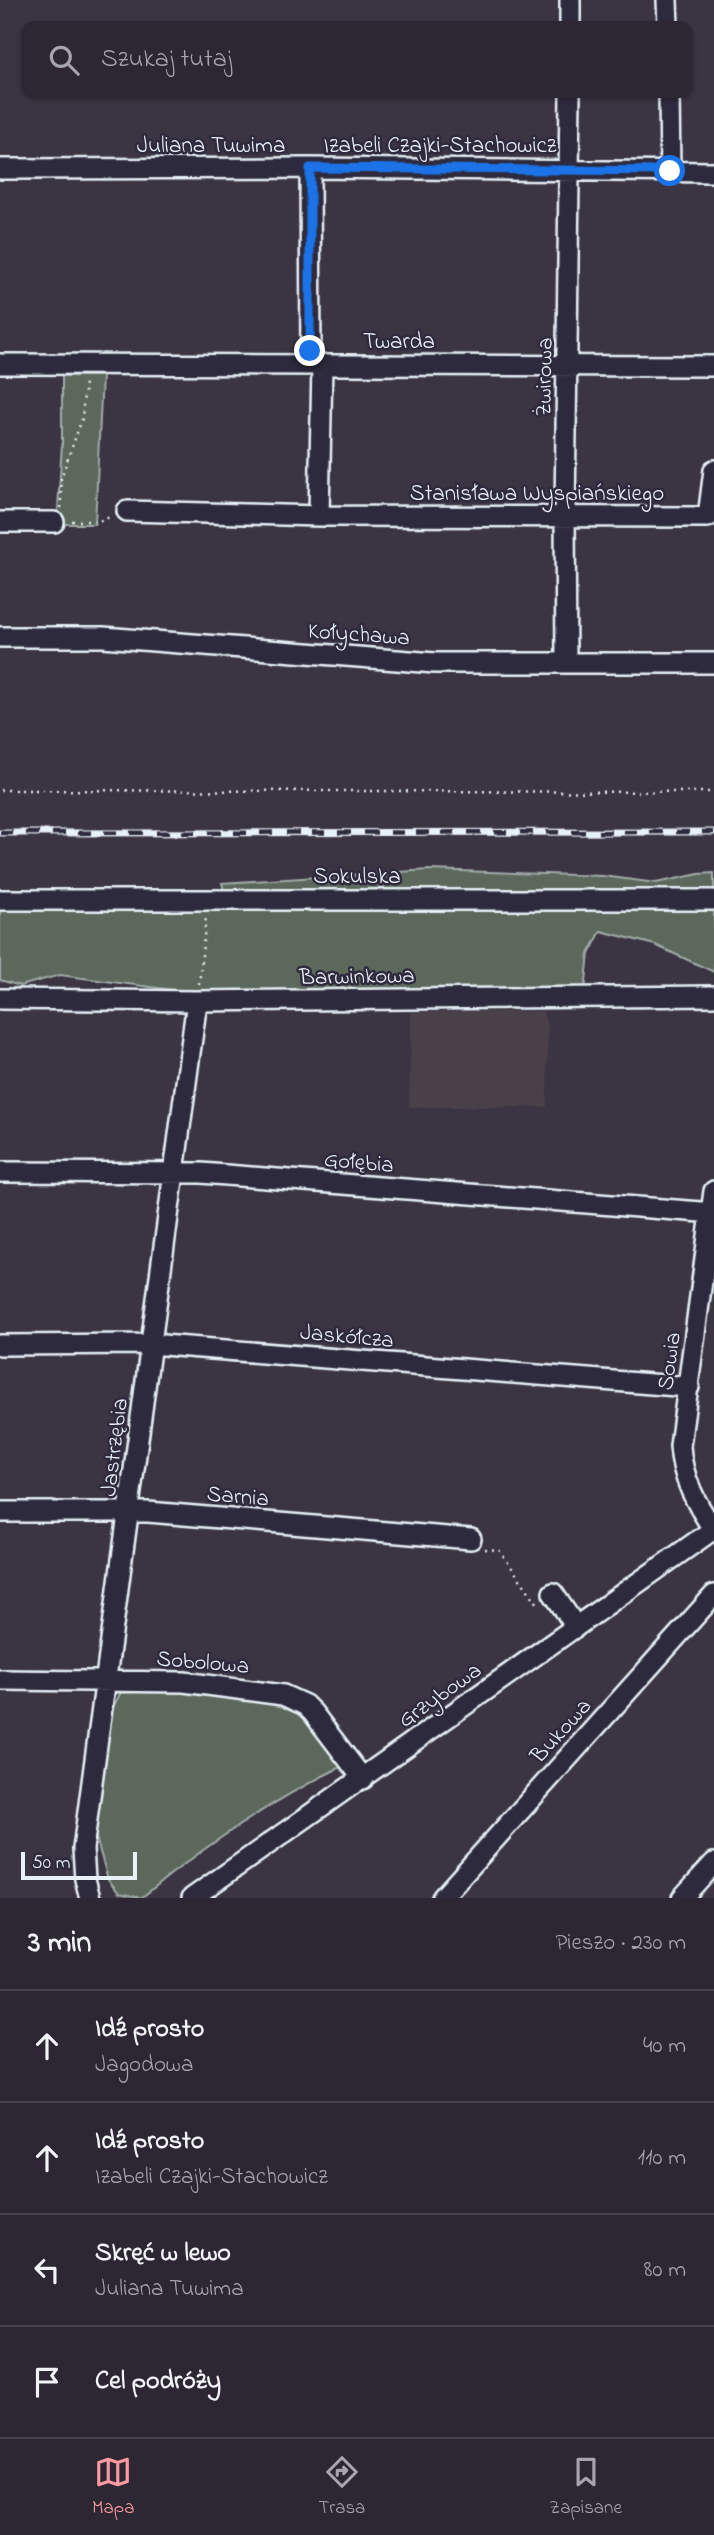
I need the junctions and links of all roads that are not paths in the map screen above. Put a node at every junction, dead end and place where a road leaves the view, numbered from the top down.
1 (570, 0) edge
2 (667, 0) edge
3 (570, 21) edge
4 (668, 21) edge
5 (570, 98) edge
6 (669, 98) edge
7 (310, 168) junction
8 (0, 169) edge
9 (570, 169) junction
10 (670, 171) junction
11 (714, 172) edge
12 (0, 364) edge
13 (316, 364) junction
14 (567, 366) junction
15 (714, 366) edge
16 (714, 470) edge
17 (127, 511) road end
18 (319, 516) junction
19 (565, 516) junction
20 (0, 522) edge
21 (57, 522) road end
22 (0, 637) edge
23 (566, 663) junction
24 (714, 663) edge
25 (0, 900) edge
26 (714, 900) edge
27 (714, 996) edge
28 (0, 999) edge
29 (197, 1001) junction
30 (0, 1172) edge
31 (174, 1173) junction
32 (714, 1191) edge
33 (713, 1213) edge
34 (150, 1344) junction
35 (0, 1345) edge
36 (690, 1387) junction
37 (0, 1512) edge
38 (129, 1512) junction
39 (714, 1530) edge
40 (471, 1539) dead end
41 (554, 1593) dead end
42 (714, 1595) edge
43 (576, 1627) junction
44 (105, 1679) junction
45 (0, 1680) edge
46 (362, 1779) junction
47 (714, 1863) edge
48 (90, 1898) edge
49 (192, 1898) edge
50 (442, 1898) edge
51 (682, 1898) edge

1 - 3 street
2 - 4 street
5 - 9 street, Żwirowa
6 - 10 street
7 - 8 street, Juliana Tuwima
7 - 9 street, Izabeli Czajki-Stachowicz
7 - 13 street, Juliana Tuwima
9 - 10 street, Izabeli Czajki-Stachowicz
9 - 14 street, Żwirowa
10 - 11 street, Izabeli Czajki-Stachowicz
12 - 13 street, Twarda
13 - 14 street, Twarda
13 - 18 street, Juliana Tuwima
14 - 15 street, Twarda
14 - 19 street, Żwirowa
16 - 19 street, Stanisława Wyspiańskiego
17 - 18 street, Stanisława Wyspiańskiego
18 - 19 street, Stanisława Wyspiańskiego
19 - 23 street, Żwirowa
20 - 21 street
22 - 23 street, Kołychawa
23 - 24 street, Kołychawa
25 - 26 street, Sokulska
27 - 29 street, Barwinkowa
28 - 29 street, Barwinkowa
29 - 31 street, Jastrzębia
30 - 31 street, Gołębia
31 - 33 street, Gołębia
31 - 34 street, Jastrzębia
32 - 33 street, Sowia
33 - 36 street, Sowia
34 - 35 street, Jaskółcza
34 - 36 street, Jaskółcza
34 - 38 street, Jastrzębia
36 - 39 street, Sowia
37 - 38 street, Sarnia
38 - 40 street, Sarnia
38 - 44 street, Jastrzębia
39 - 43 street, Grzybowa
41 - 43 street
42 - 50 street, Bukowa
43 - 46 street, Grzybowa
44 - 45 street, Sobolowa
44 - 46 street, Sobolowa
44 - 48 street, Jastrzębia
46 - 49 street, Grzybowa
47 - 51 street

